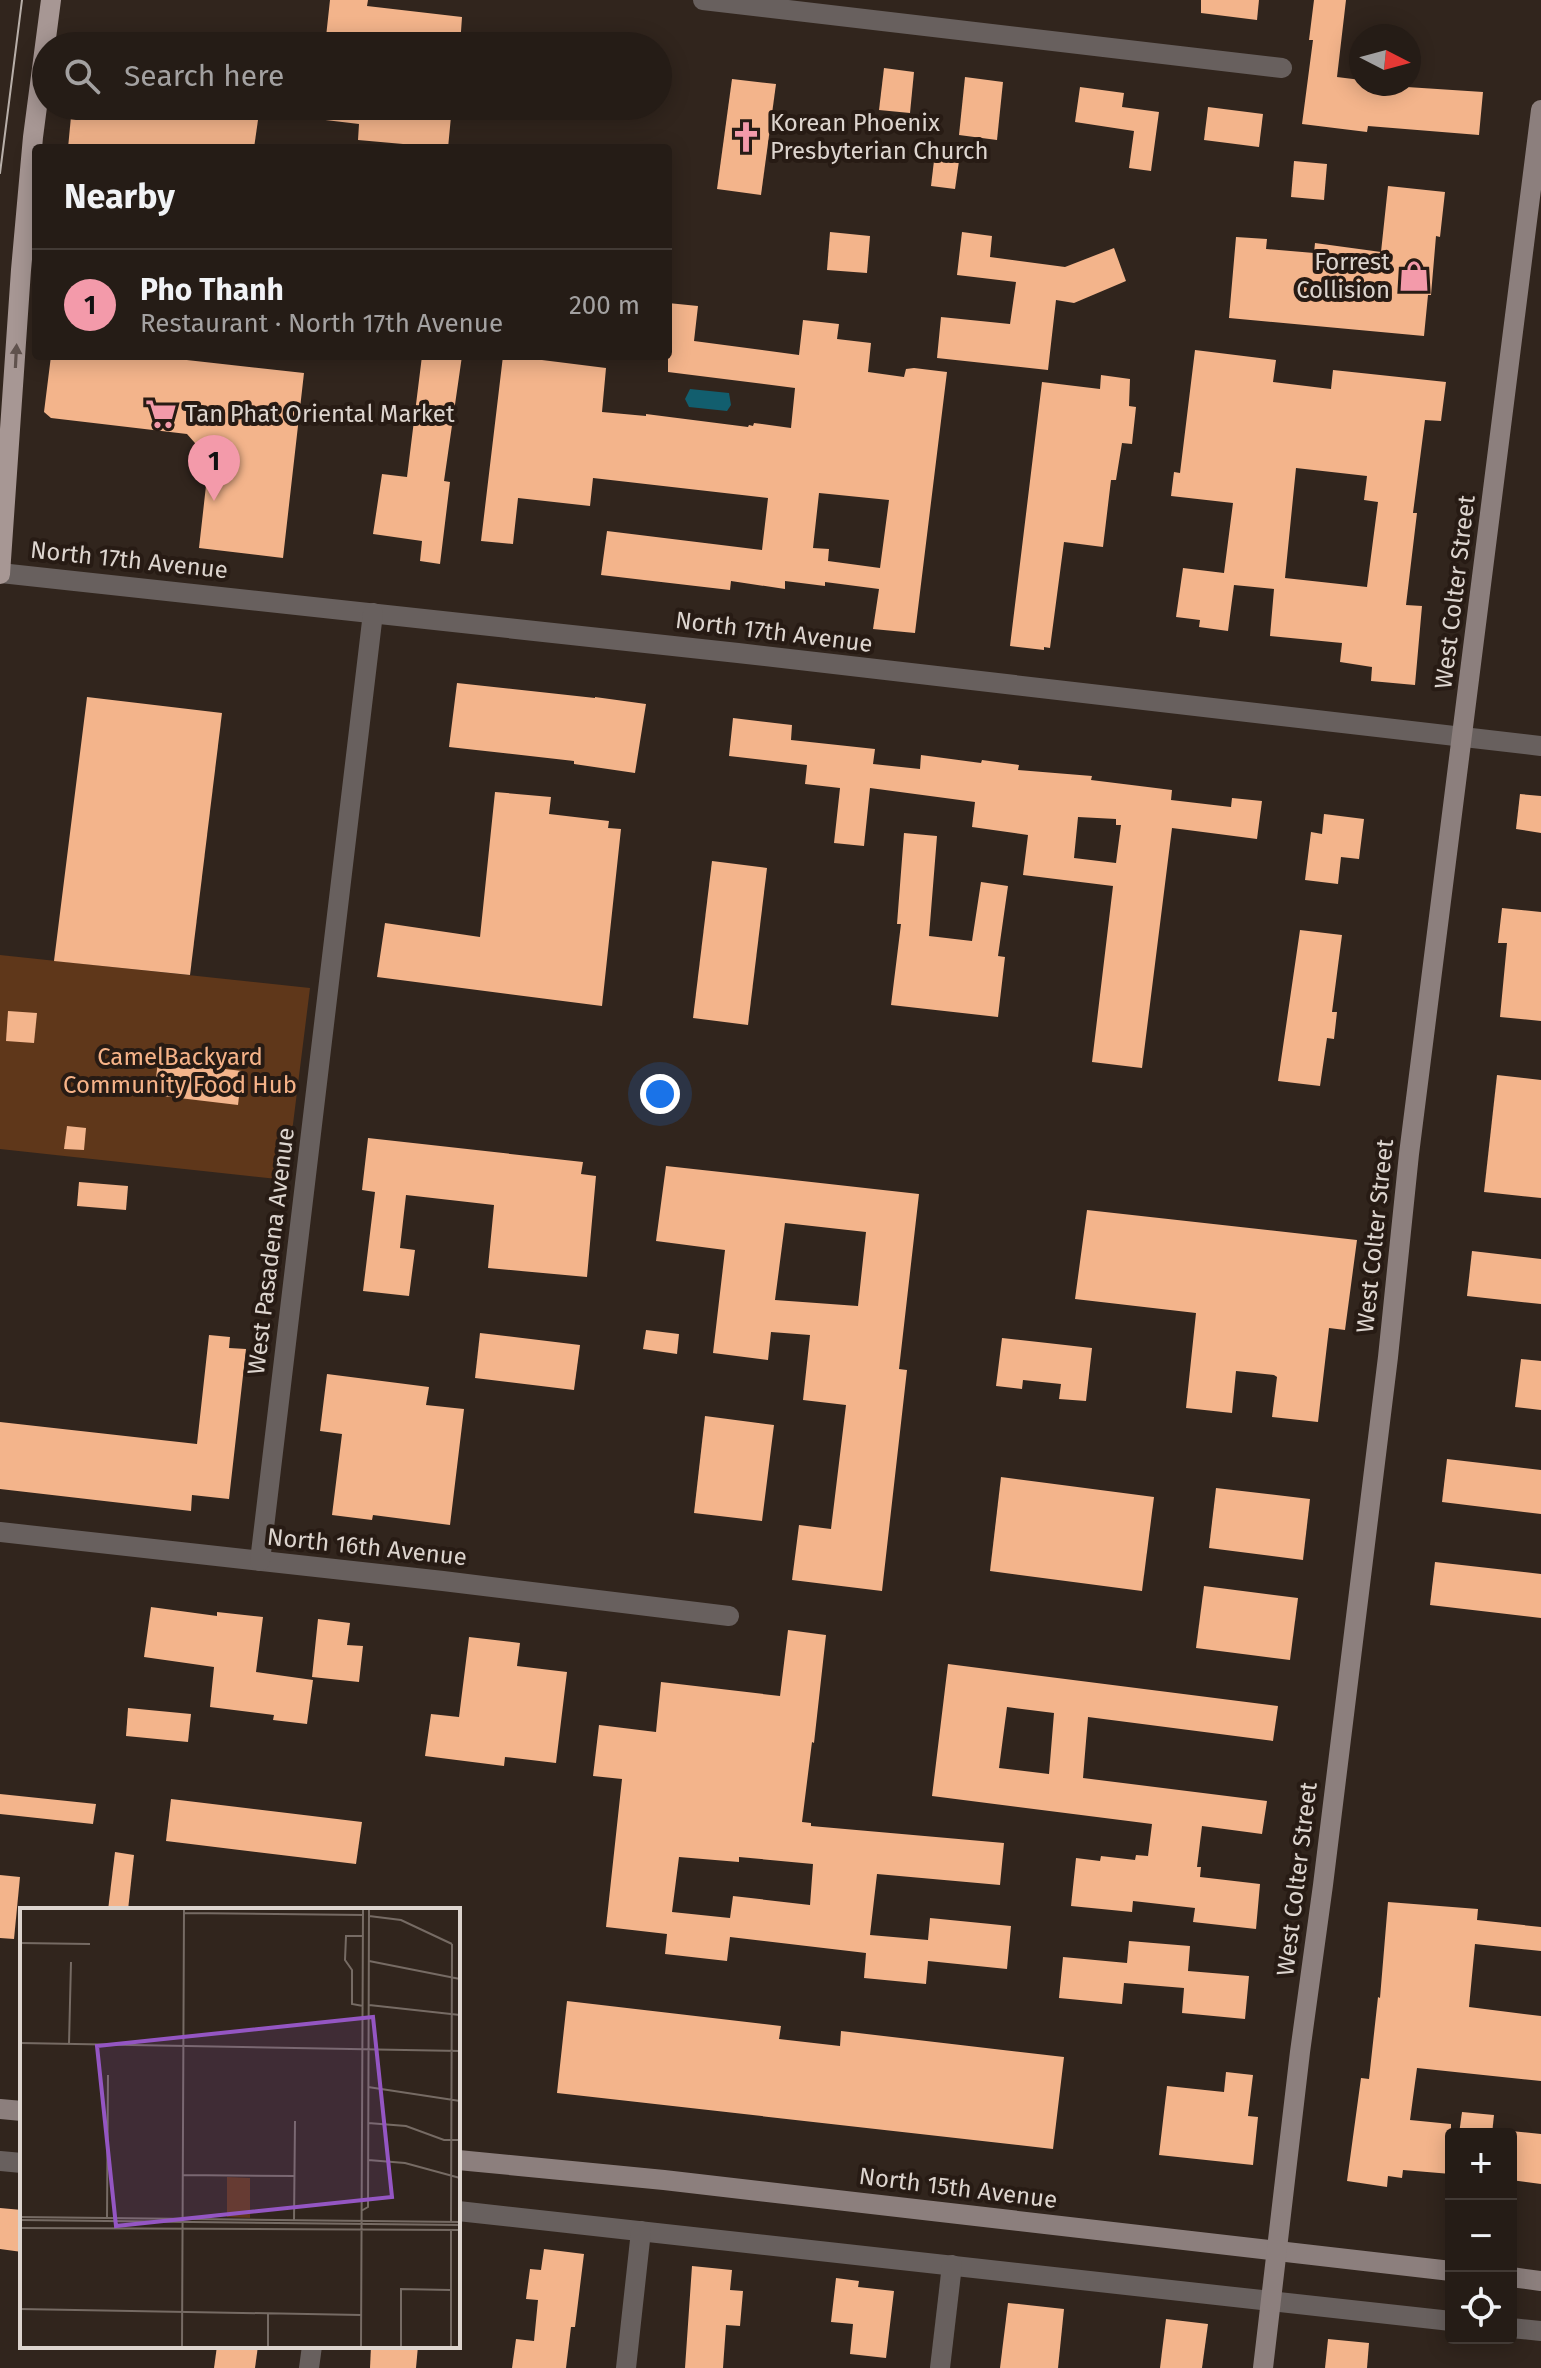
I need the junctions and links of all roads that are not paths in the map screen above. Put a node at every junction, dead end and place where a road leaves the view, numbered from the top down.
1 (51, 0) edge
2 (703, 0) edge
3 (47, 32) edge
4 (1282, 68) dead end
5 (1541, 110) edge
6 (35, 120) edge
7 (32, 144) edge
8 (32, 148) edge
9 (0, 573) edge
10 (373, 613) junction
11 (1463, 737) junction
12 (1541, 746) edge
13 (0, 1532) edge
14 (260, 1561) junction
15 (729, 1616) dead end
16 (0, 2109) edge
17 (20, 2111) edge
18 (460, 2160) edge
19 (0, 2161) edge
20 (20, 2163) edge
21 (460, 2211) edge
22 (641, 2231) junction
23 (1276, 2251) junction
24 (952, 2265) junction
25 (1445, 2270) edge
26 (1517, 2278) edge
27 (1541, 2281) edge
28 (1271, 2300) junction
29 (1445, 2320) edge
30 (1517, 2329) edge
31 (1541, 2331) edge
32 (312, 2348) edge
33 (309, 2368) edge
34 (626, 2368) edge
35 (940, 2368) edge
36 (1263, 2368) edge

3 -> 1 main road
2 - 4 street
5 - 11 street, West Colter Street
7 -> 6 main road
9 -> 8 main road
9 - 10 street, North 17th Avenue
10 - 11 street, North 17th Avenue
10 - 14 street, West Pasadena Avenue
11 - 12 street, North 17th Avenue
11 - 23 street, West Colter Street
13 - 14 street, North 16th Avenue
14 - 15 street, North 16th Avenue
16 - 17 street
18 - 23 street, North 15th Avenue
19 - 20 street
21 - 22 street
22 - 24 street
22 - 34 street
23 - 25 street, North 15th Avenue
23 - 28 street, West Colter Street
24 - 28 street
24 - 35 street
26 - 27 street
28 - 29 street
28 - 36 street, West Colter Street
30 - 31 street
32 - 33 street

